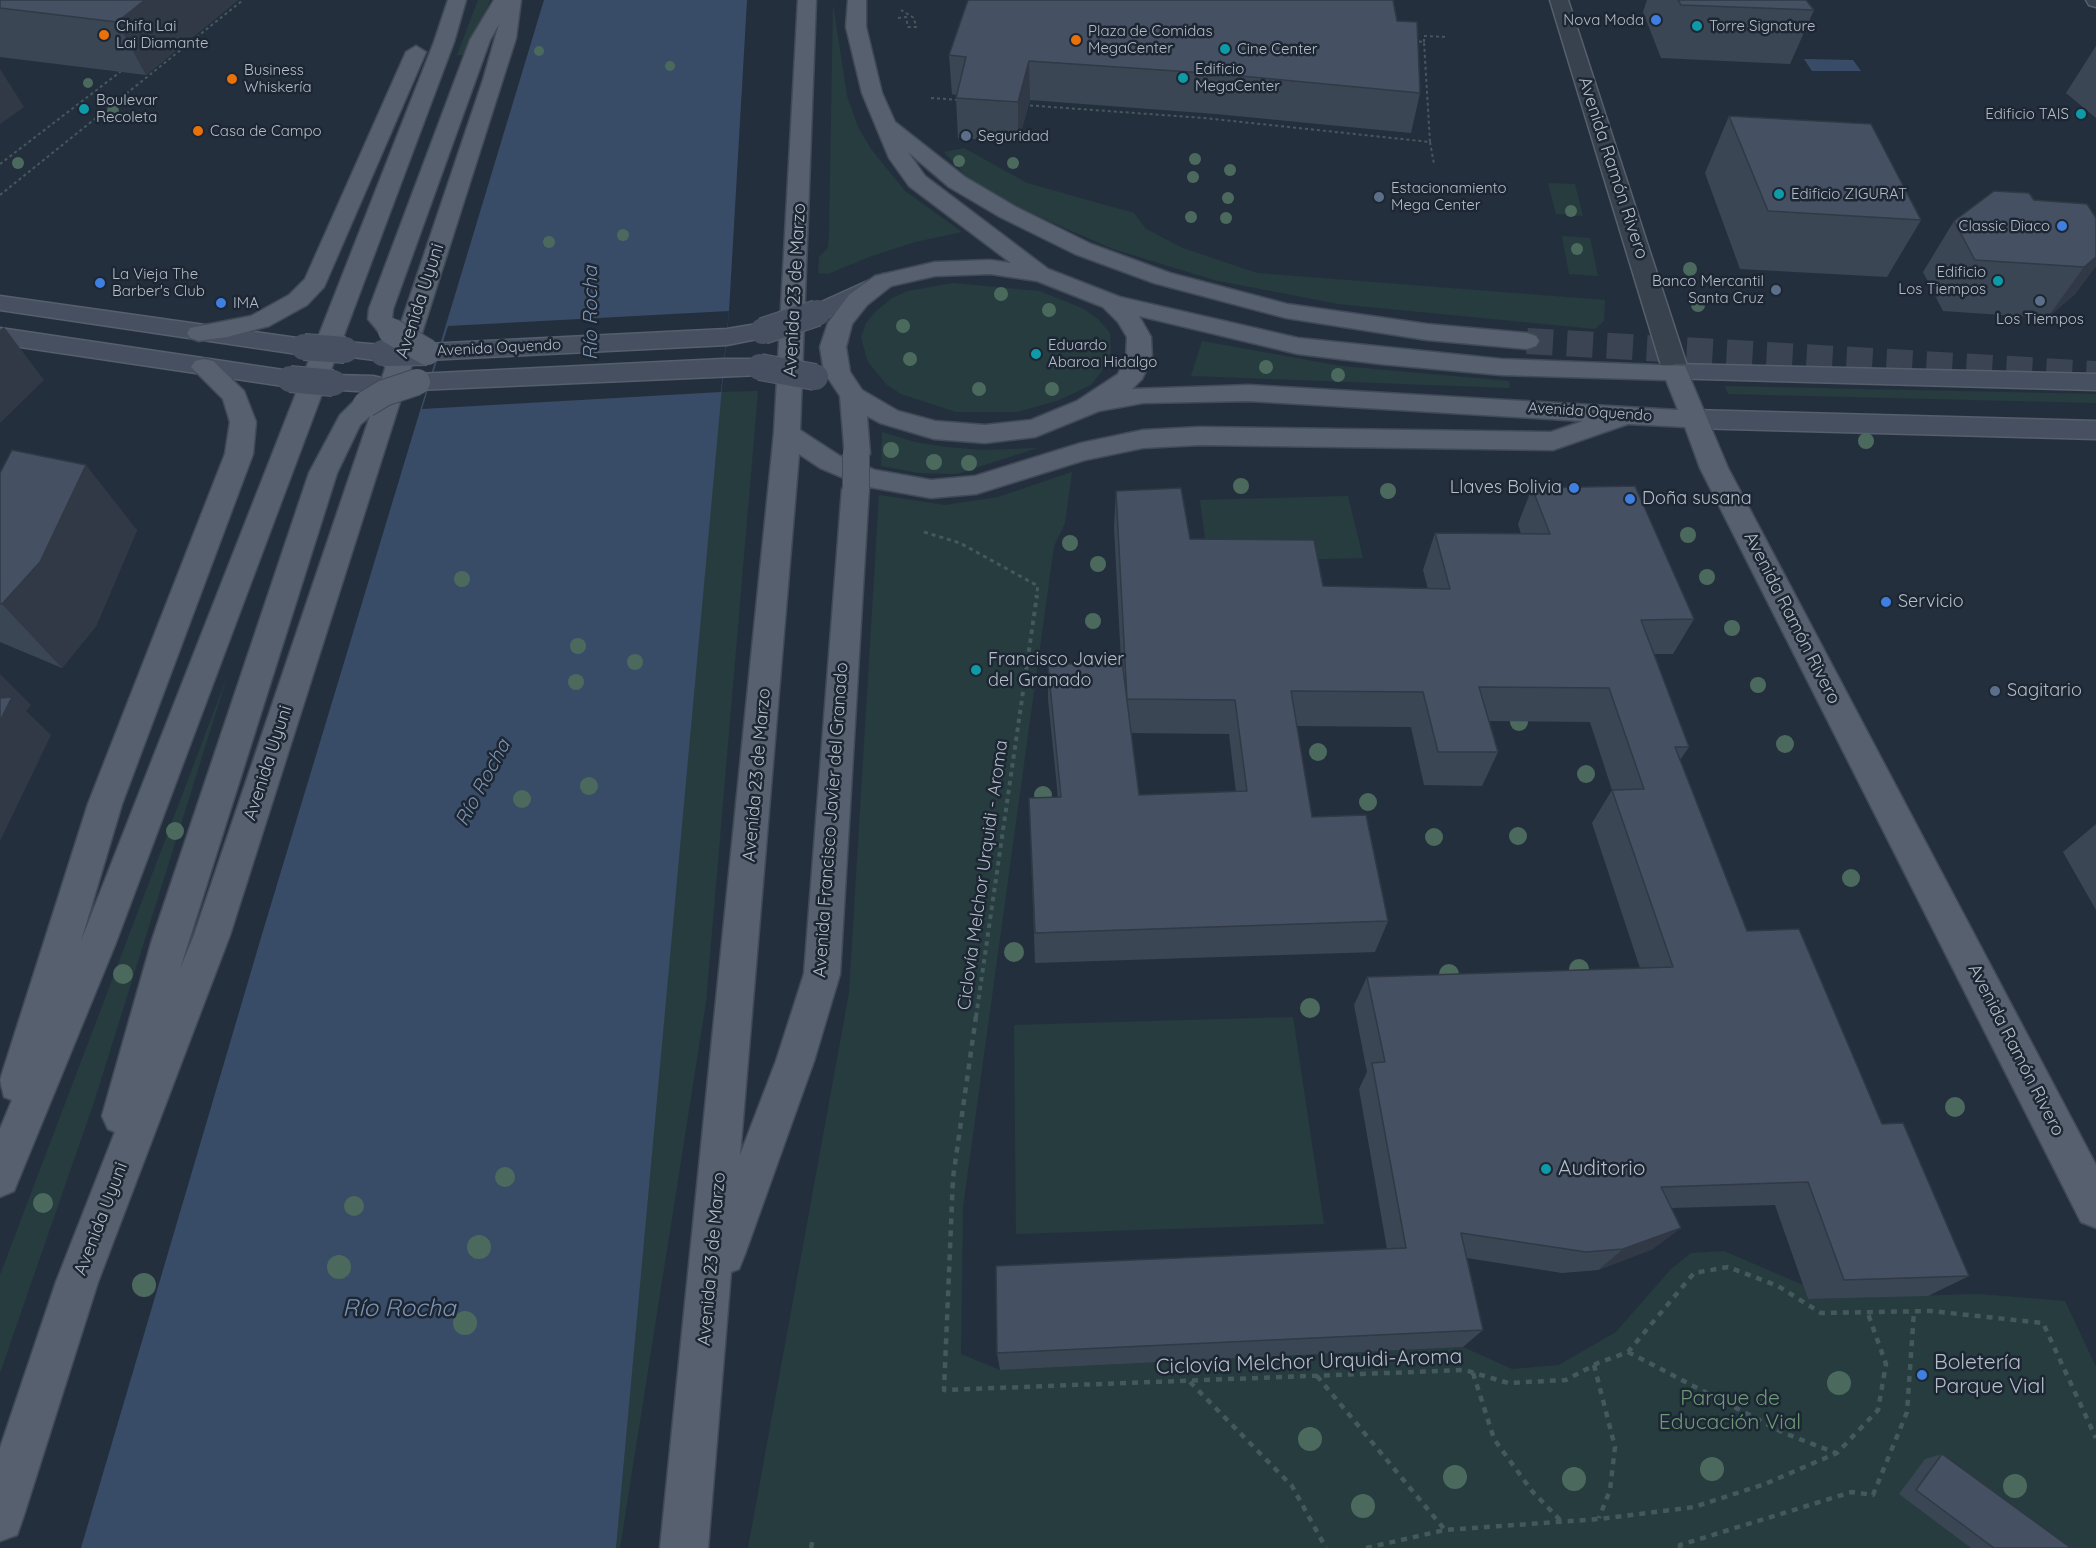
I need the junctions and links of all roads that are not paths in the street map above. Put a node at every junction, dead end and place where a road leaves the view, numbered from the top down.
1 (450, 0) edge
2 (457, 0) edge
3 (503, 0) edge
4 (512, 0) edge
5 (857, 0) edge
6 (1559, 0) edge
7 (808, 2) edge
8 (888, 127) junction
9 (1042, 275) junction
10 (883, 281) junction
11 (1112, 302) junction
12 (0, 303) edge
13 (199, 333) junction
14 (0, 336) edge
15 (1527, 341) tunnel mouth
16 (434, 351) junction
17 (204, 368) junction
18 (1676, 372) junction
19 (424, 382) junction
20 (2096, 382) edge
21 (853, 396) junction
22 (1086, 407) junction
23 (1629, 414) junction
24 (1693, 418) junction
25 (2096, 430) edge
26 (787, 433) junction
27 (0, 1141) edge
28 (0, 1177) edge
29 (2096, 1207) edge
30 (77, 1282) junction
31 (708, 1298) junction
32 (0, 1518) edge
33 (684, 1548) edge

1 - 13 main road
2 - 28 main road
3 - 16 main road, bridge
4 - 30 main road, Avenida Uyuni
5 - 8 main road
6 - 18 street, Avenida Ramón Rivero
7 - 26 main road, Avenida 23 de Marzo
8 - 9 main road
8 - 15 main road
9 - 10 main road
9 - 11 main road
10 - 16 main road, Avenida Oquendo, bridge
10 - 21 main road
11 - 18 main road
11 - 22 main road
12 - 13 main road, Avenida Oquendo
13 - 16 main road, Avenida Oquendo, bridge
14 - 17 main road, Avenida Oquendo
17 - 19 main road, Avenida Oquendo, bridge
17 - 27 main road
18 - 20 main road
18 - 24 main road, Avenida Ramón Rivero
19 - 21 main road, Avenida Oquendo, bridge
19 - 30 main road, bridge
21 - 22 main road
21 - 31 main road, Avenida Francisco Javier del Granado, bridge
22 - 23 main road, Avenida Oquendo
23 - 24 main road, Avenida Oquendo
23 - 26 main road
24 - 25 main road, Avenida Oquendo
24 - 29 main road, Avenida Ramón Rivero
26 - 31 main road, Avenida 23 de Marzo
30 - 32 main road, Avenida Uyuni
31 - 33 main road, Avenida 23 de Marzo

